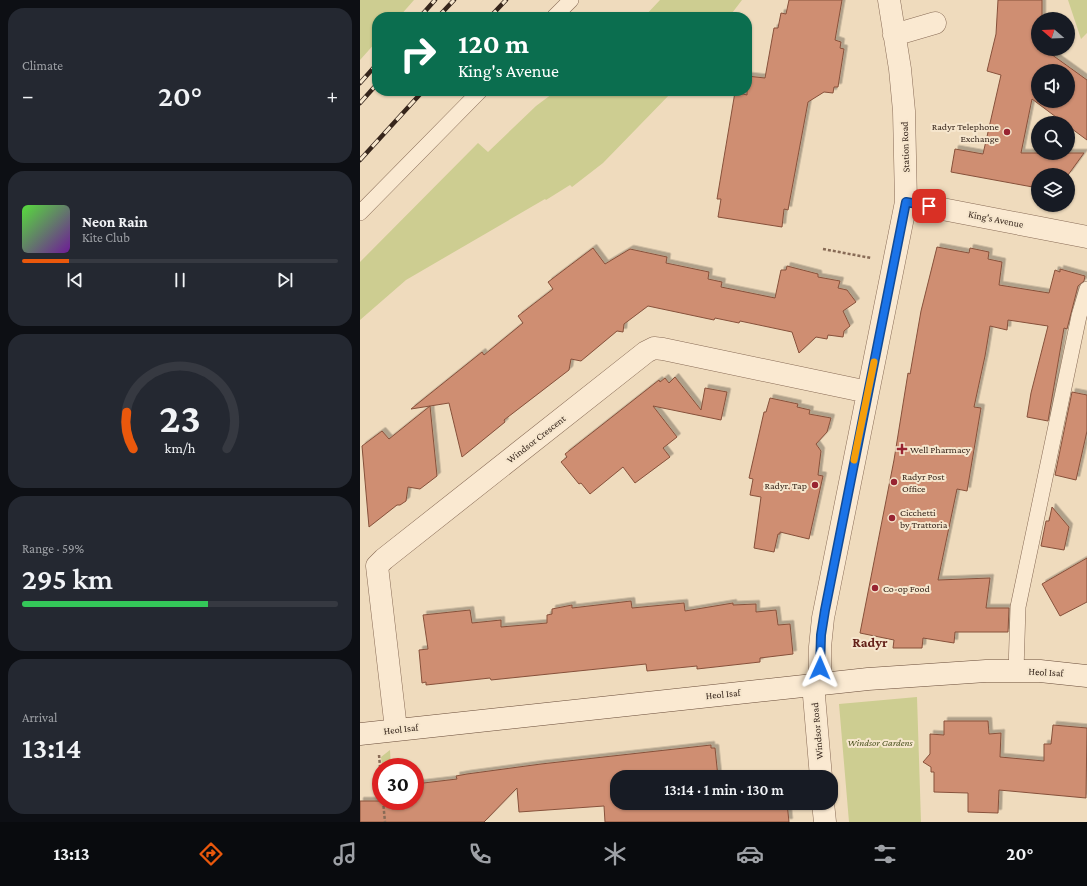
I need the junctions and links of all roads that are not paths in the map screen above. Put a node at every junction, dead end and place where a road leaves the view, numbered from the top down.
1 (571, 0) edge
2 (889, 0) edge
3 (559, 12) edge
4 (935, 23) dead end
5 (894, 35) junction
6 (475, 96) edge
7 (906, 202) junction
8 (360, 213) edge
9 (1087, 237) edge
10 (1087, 289) edge
11 (868, 392) junction
12 (1016, 671) junction
13 (1087, 675) edge
14 (817, 684) junction
15 (396, 729) junction
16 (360, 734) edge
17 (821, 770) edge
18 (824, 810) edge
19 (825, 822) edge

1 - 3 lane
2 - 5 street, Station Road
4 - 5 street
5 - 7 street, Station Road
6 - 8 lane
7 - 9 street, King's Avenue
7 - 11 street, Station Road
10 - 12 lane
11 - 14 street, Station Road
11 - 15 street, Windsor Crescent
12 - 13 street, Heol Isaf
12 - 14 street, Heol Isaf
14 - 15 street, Heol Isaf
14 - 17 street, Windsor Road
15 - 16 street, Heol Isaf
18 - 19 street

